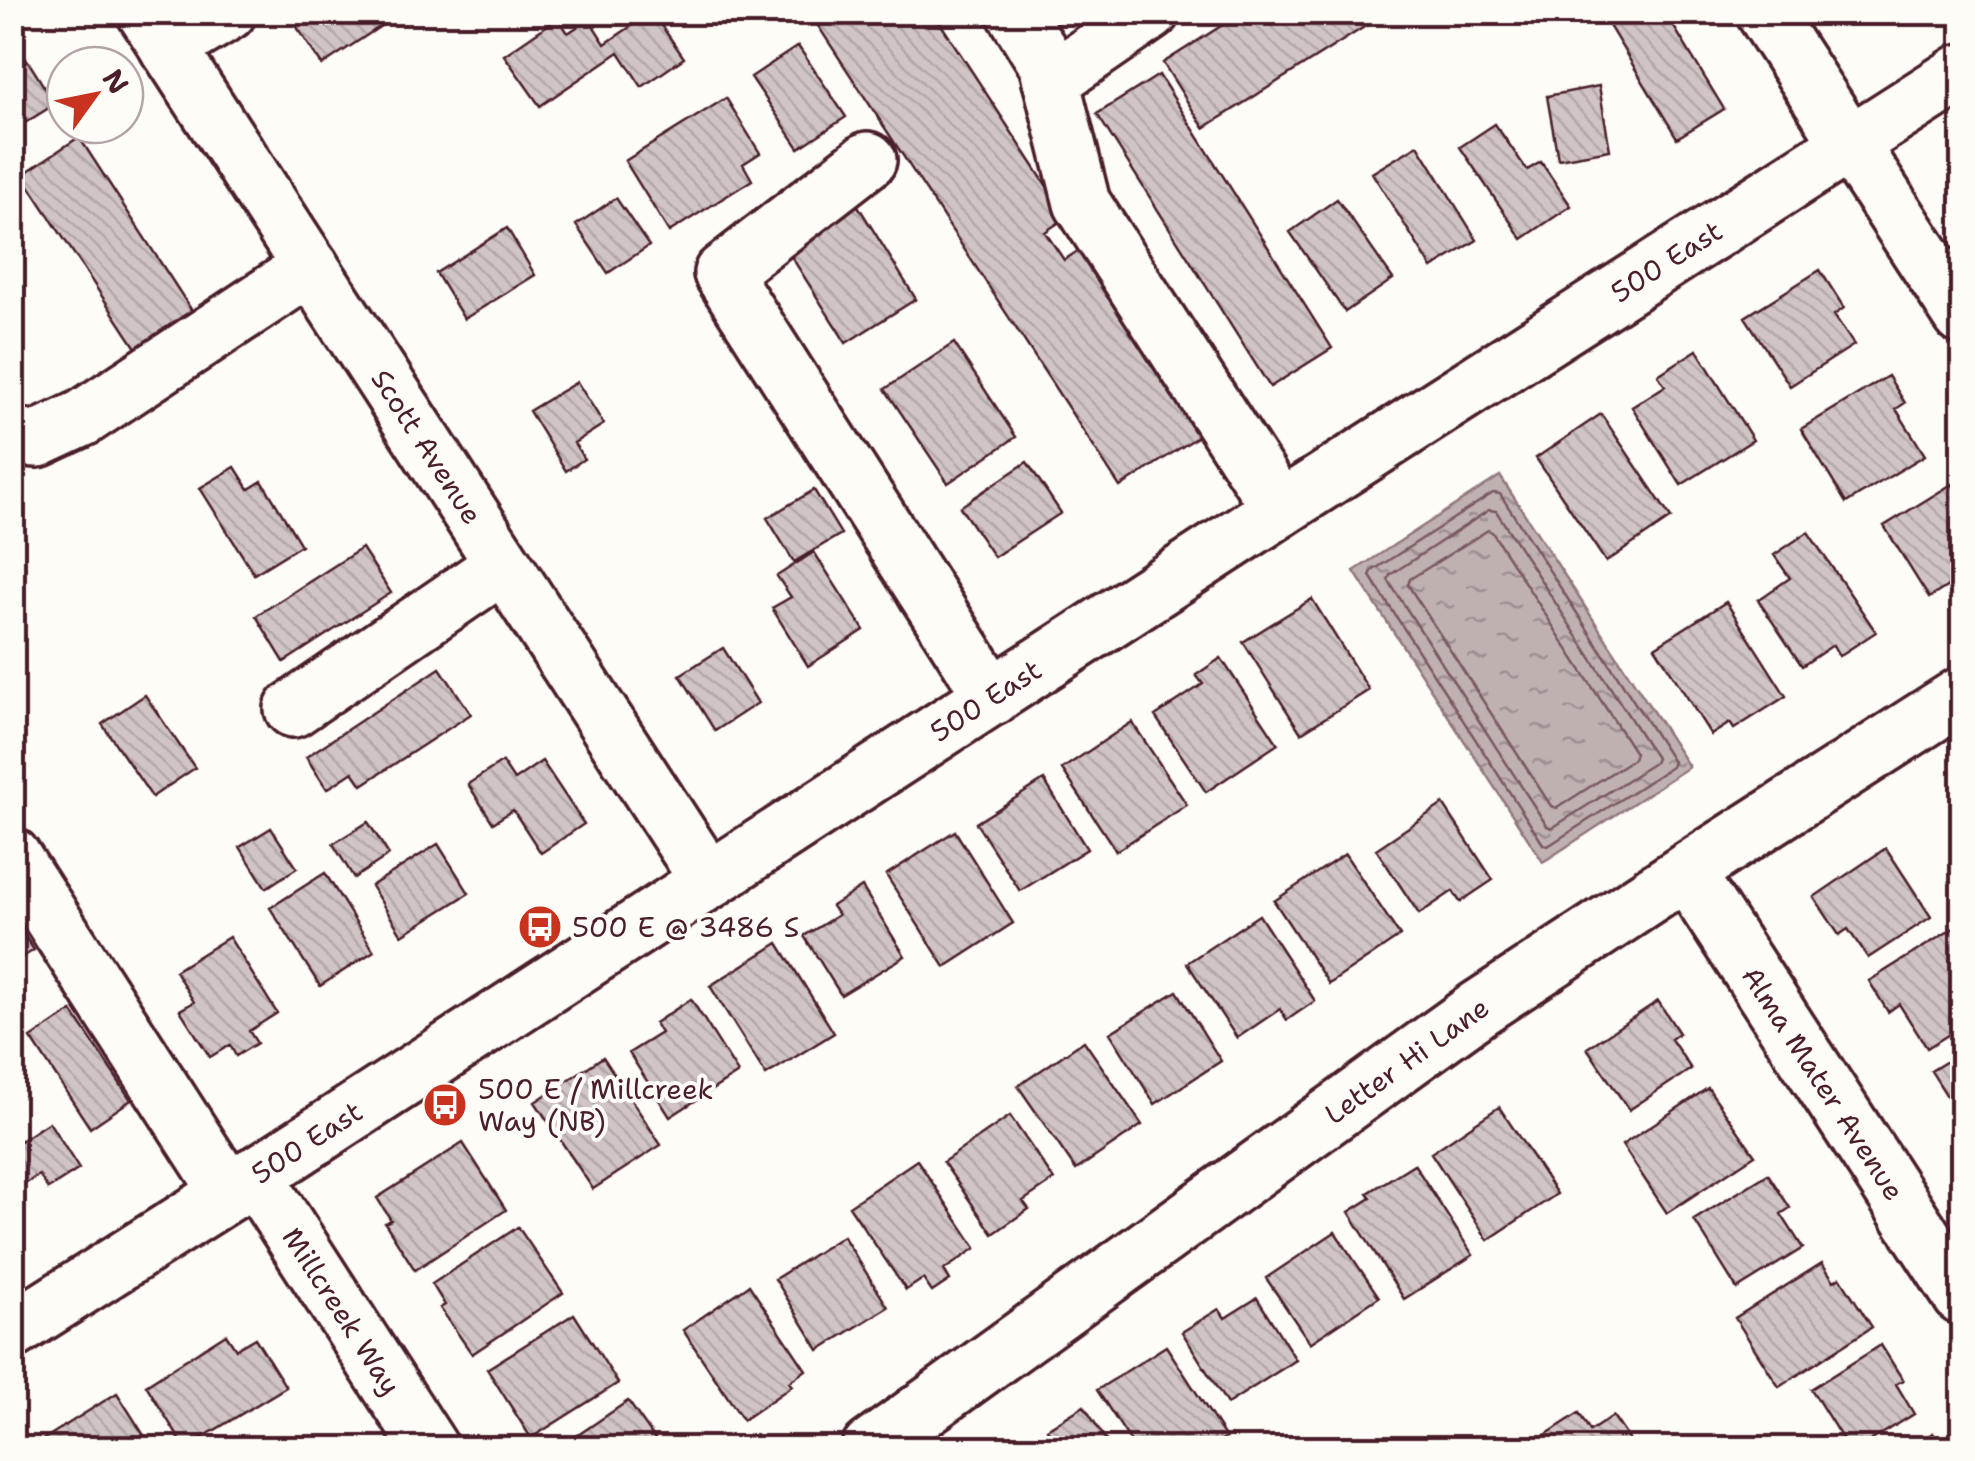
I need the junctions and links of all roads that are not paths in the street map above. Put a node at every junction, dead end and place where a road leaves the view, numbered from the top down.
1 (228, 12) edge
2 (1015, 12) edge
3 (1150, 12) edge
4 (1764, 12) edge
5 (157, 30) edge
6 (1962, 72) edge
7 (1051, 81) junction
8 (1852, 144) junction
9 (868, 160) dead end
10 (311, 268) junction
11 (1962, 316) edge
12 (12, 437) edge
13 (1280, 509) junction
14 (504, 565) junction
15 (1962, 695) edge
16 (993, 697) junction
17 (293, 709) dead end
18 (12, 856) edge
19 (1686, 872) junction
20 (709, 882) junction
21 (241, 1184) junction
22 (1962, 1297) edge
23 (12, 1331) edge
24 (430, 1448) edge
25 (870, 1448) edge

1 - 5 street
2 - 7 street
3 - 7 street
4 - 8 street
5 - 10 street, Scott Avenue
6 - 8 street, 500 East
7 - 13 street
8 - 11 street
8 - 13 street, 500 East
9 - 16 street
10 - 12 street
10 - 14 street, Scott Avenue
13 - 16 street, 500 East
14 - 17 street
14 - 20 street, Scott Avenue
15 - 19 street, Letter Hi Lane
16 - 20 street, 500 East
18 - 21 street, Millcreek Way
19 - 22 street, Alma Mater Avenue
19 - 25 street, Letter Hi Lane
20 - 21 street, 500 East
21 - 23 street, 500 East
21 - 24 street, Millcreek Way

